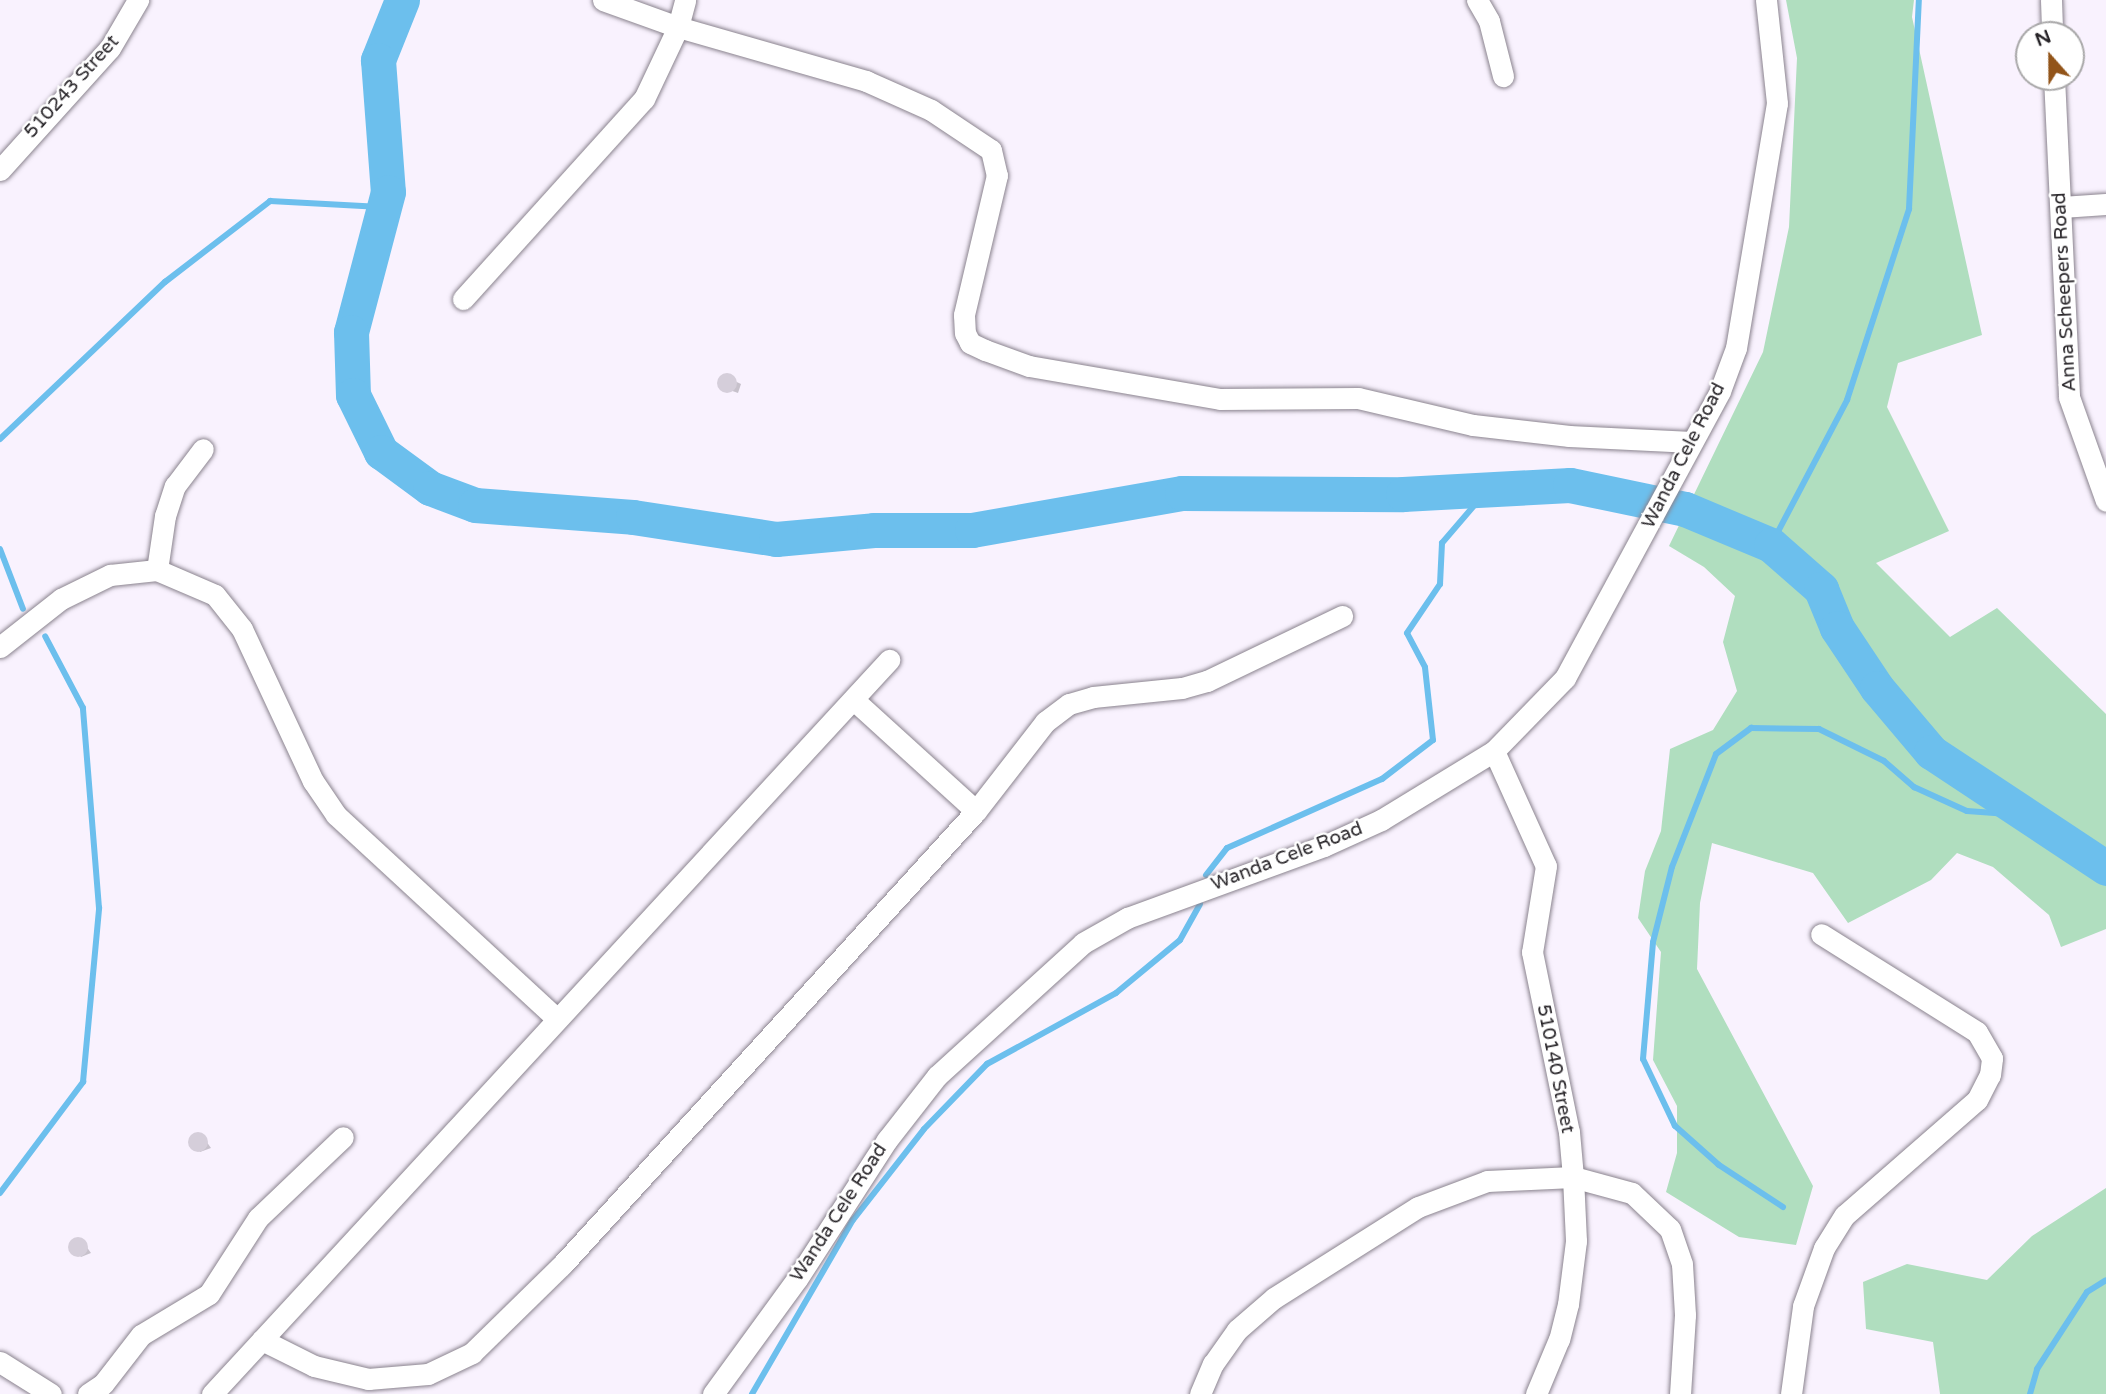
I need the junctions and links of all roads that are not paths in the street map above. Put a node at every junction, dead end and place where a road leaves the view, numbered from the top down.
1 (138, 0) edge
2 (603, 0) edge
3 (685, 0) edge
4 (1477, 0) edge
5 (1766, 0) edge
6 (2050, 0) edge
7 (2051, 21) edge
8 (678, 27) junction
9 (1503, 76) dead end
10 (2055, 91) edge
11 (0, 170) edge
12 (2106, 204) edge
13 (2061, 206) junction
14 (463, 299) dead end
15 (1692, 442) junction
16 (203, 449) dead end
17 (2106, 501) edge
18 (157, 570) junction
19 (1342, 616) dead end
20 (0, 647) edge
21 (889, 660) dead end
22 (854, 700) junction
23 (1494, 751) junction
24 (976, 811) junction
25 (1821, 934) dead end
26 (556, 1018) junction
27 (343, 1137) dead end
28 (1573, 1177) junction
29 (262, 1340) junction
30 (0, 1362) edge
31 (51, 1394) edge
32 (88, 1394) edge
33 (212, 1394) edge
34 (713, 1394) edge
35 (1200, 1394) edge
36 (1536, 1394) edge
37 (1680, 1394) edge
38 (1791, 1394) edge

1 - 11 street, 510243 Street
2 - 8 street
3 - 8 street
4 - 9 street
5 - 15 street, Wanda Cele Road
6 - 7 street
8 - 14 street
8 - 15 street
10 - 13 street, Anna Scheepers Road
12 - 13 street
13 - 17 street, Anna Scheepers Road
15 - 23 street, Wanda Cele Road
16 - 18 street
18 - 20 street
18 - 26 street
19 - 24 street
21 - 22 street
22 - 24 street
22 - 26 street
23 - 28 street, 510140 Street
23 - 34 street, Wanda Cele Road
24 - 29 street
25 - 38 street
26 - 29 street
27 - 32 street
28 - 35 street
28 - 36 street, 510140 Street
28 - 37 street
29 - 33 street
30 - 31 street

